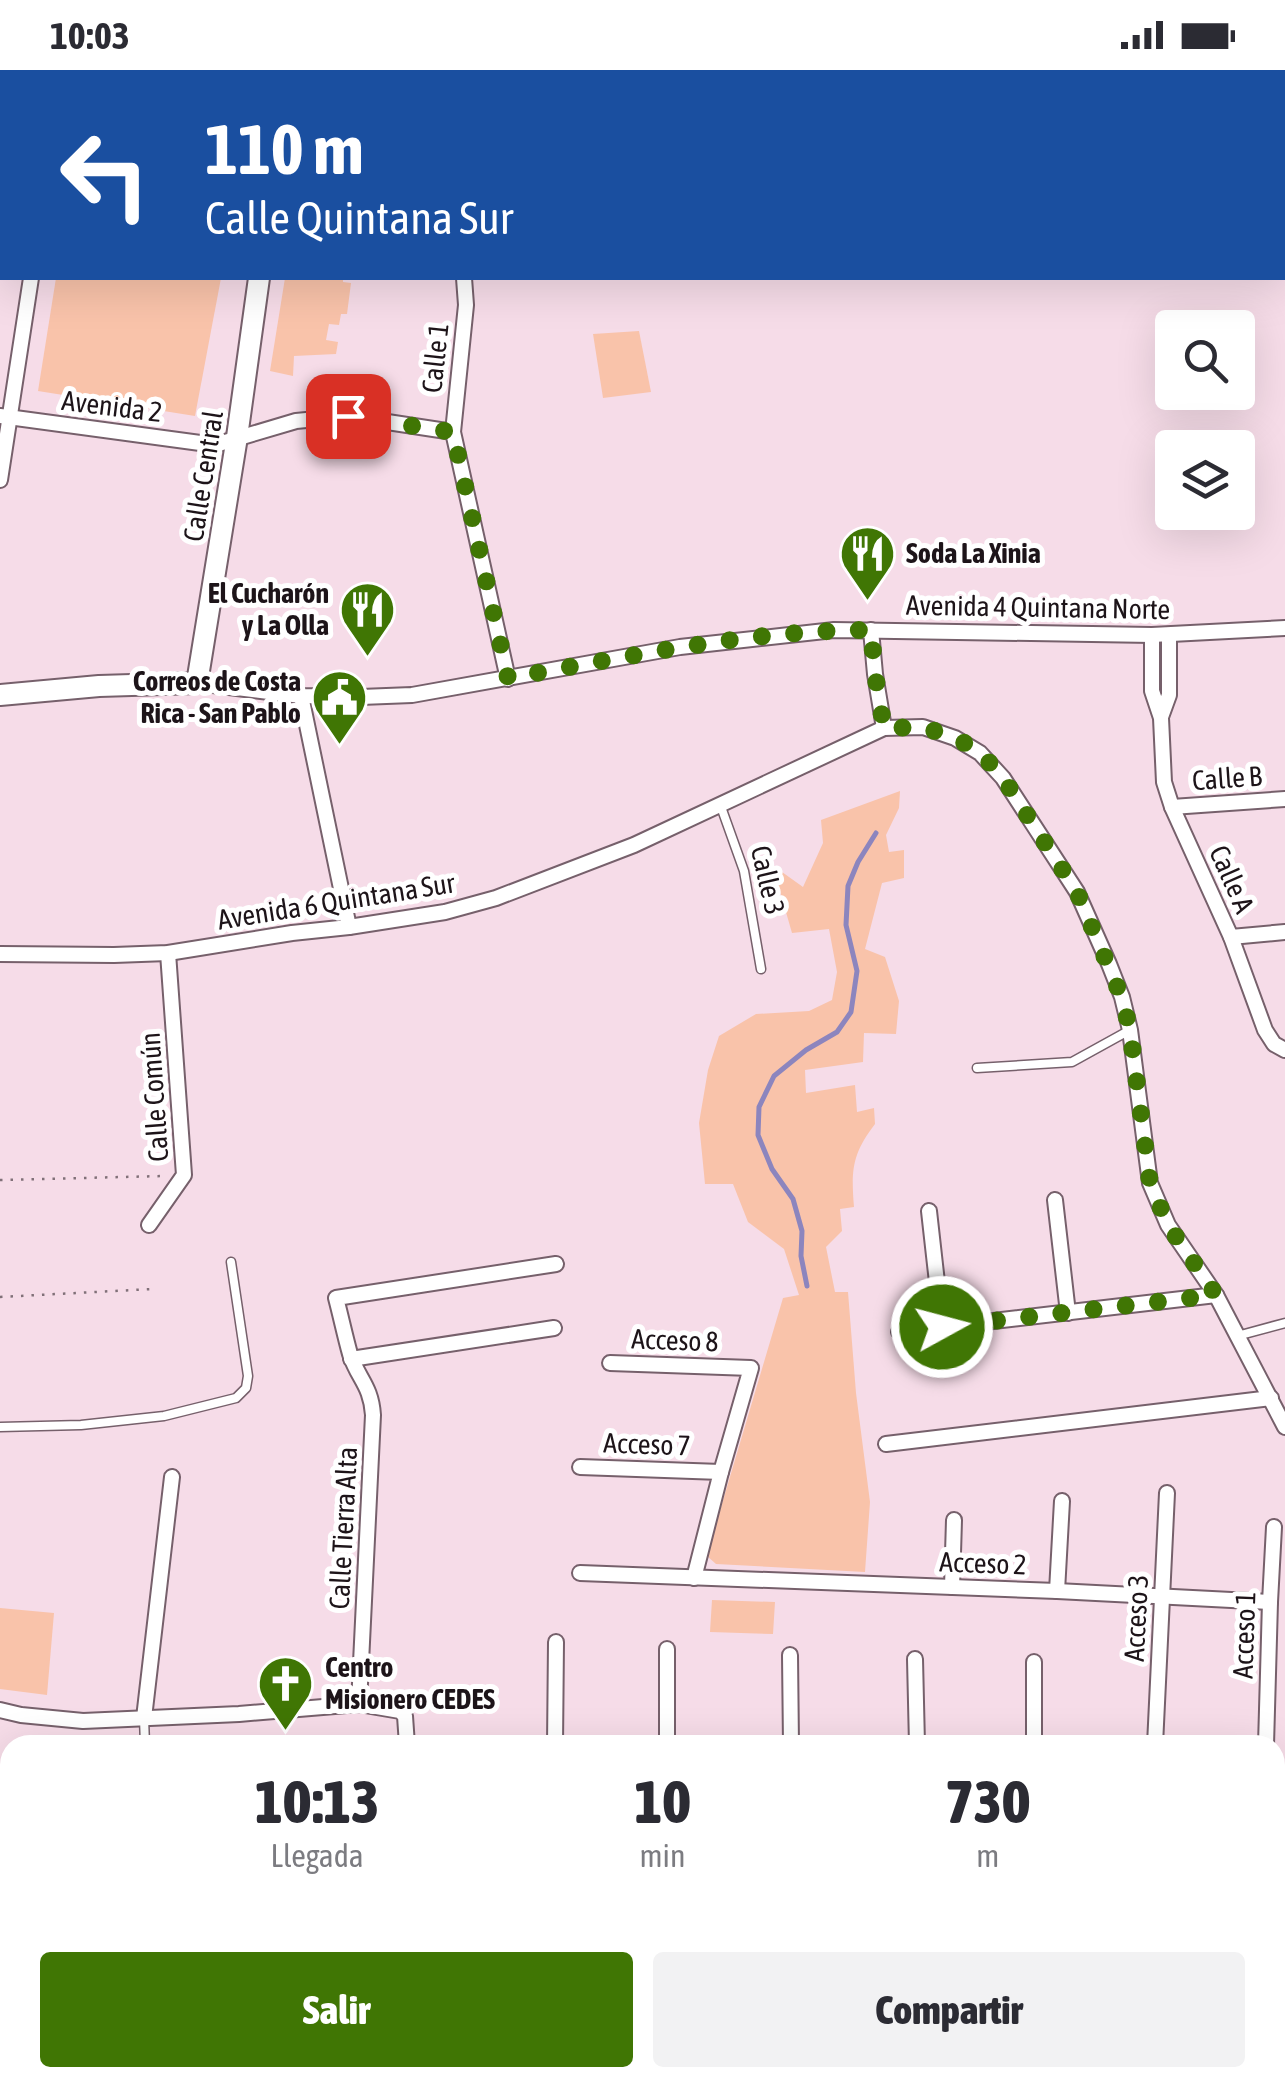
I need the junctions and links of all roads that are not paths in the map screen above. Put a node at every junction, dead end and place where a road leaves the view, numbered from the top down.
1 (32, 280) edge
2 (260, 280) edge
3 (464, 280) edge
4 (5, 417) edge
5 (453, 432) junction
6 (237, 438) junction
7 (0, 480) edge
8 (1285, 628) edge
9 (871, 630) junction
10 (1152, 635) junction
11 (1170, 635) junction
12 (508, 678) junction
13 (197, 683) junction
14 (0, 695) edge
15 (301, 696) junction
16 (1160, 718) junction
17 (884, 728) junction
18 (1285, 799) edge
19 (720, 804) junction
20 (1172, 807) junction
21 (348, 927) junction
22 (1285, 932) edge
23 (1231, 937) junction
24 (168, 953) junction
25 (0, 954) edge
26 (761, 969) dead end
27 (1130, 1030) junction
28 (1285, 1050) edge
29 (978, 1068) dead end
30 (1055, 1200) dead end
31 (929, 1211) dead end
32 (148, 1225) dead end
33 (231, 1262) dead end
34 (556, 1264) dead end
35 (1216, 1295) junction
36 (1068, 1313) junction
37 (1285, 1323) edge
38 (942, 1327) junction
39 (554, 1328) dead end
40 (898, 1332) dead end
41 (1238, 1336) junction
42 (352, 1358) junction
43 (610, 1363) dead end
44 (1271, 1398) junction
45 (0, 1427) edge
46 (1285, 1427) edge
47 (886, 1444) dead end
48 (580, 1467) dead end
49 (722, 1472) junction
50 (172, 1478) dead end
51 (1167, 1494) dead end
52 (1062, 1501) dead end
53 (954, 1520) dead end
54 (1274, 1527) dead end
55 (580, 1573) dead end
56 (694, 1578) junction
57 (952, 1587) junction
58 (1057, 1591) junction
59 (1162, 1596) junction
60 (1270, 1602) junction
61 (556, 1642) dead end
62 (666, 1649) dead end
63 (790, 1656) dead end
64 (915, 1659) dead end
65 (1034, 1662) dead end
66 (358, 1704) junction
67 (0, 1710) edge
68 (144, 1718) junction
69 (145, 1735) edge
70 (406, 1735) edge
71 (555, 1735) edge
72 (667, 1735) edge
73 (791, 1735) edge
74 (917, 1735) edge
75 (1034, 1735) edge
76 (1155, 1735) edge
77 (1266, 1735) edge

1 - 4 street
2 - 6 main road, Calle Central
3 - 5 street, Calle 1
4 - 6 street, Avenida 2
4 - 7 street
5 - 6 street, Avenida 2
5 - 12 street, Calle 1
6 - 13 main road, Calle Central
8 - 11 street, Avenida 4 Quintana Norte
9 - 10 street, Avenida 4 Quintana Norte
9 - 12 street, Avenida 4 Quintana Norte
9 - 17 street
10 - 11 street, Avenida 4 Quintana Norte
10 - 16 street, Calle A
11 - 16 street, Calle A
12 - 15 street, Avenida 4 Quintana Norte
13 - 14 main road
13 - 15 street, Avenida 4 Quintana Norte
15 - 21 street
16 - 20 street, Calle A
17 - 19 street, Avenida 6 Quintana Sur
17 - 27 street
18 - 20 street, Calle B
19 - 21 street, Avenida 6 Quintana Sur
19 - 26 lane, Calle 3
20 - 23 street, Calle A
21 - 24 street, Avenida 6 Quintana Sur
22 - 23 street
23 - 28 street, Calle A
24 - 25 street, Avenida 6 Quintana Sur
24 - 32 street, Calle Común
27 - 29 lane
27 - 35 street
30 - 36 street
31 - 38 street
33 - 45 lane
34 - 42 street
35 - 36 street
35 - 41 street
36 - 38 street
37 - 41 lane
38 - 40 street
39 - 42 street
41 - 44 street
42 - 66 street, Calle Tierra Alta
43 - 49 street, Acceso 8
44 - 46 street
44 - 47 street
48 - 49 street, Acceso 7
49 - 56 street, Acceso 7
50 - 68 street
51 - 59 street, Acceso 3
52 - 58 street
53 - 57 street
54 - 60 street, Acceso 1
55 - 56 street, Acceso 2
56 - 57 street, Acceso 2
57 - 58 street, Acceso 2
58 - 59 street, Acceso 2
59 - 60 street, Acceso 2
59 - 76 street, Acceso 3
60 - 77 street, Acceso 1
61 - 71 street
62 - 72 street
63 - 73 street
64 - 74 street
65 - 75 street
66 - 68 street
66 - 70 street
67 - 68 street
68 - 69 lane

